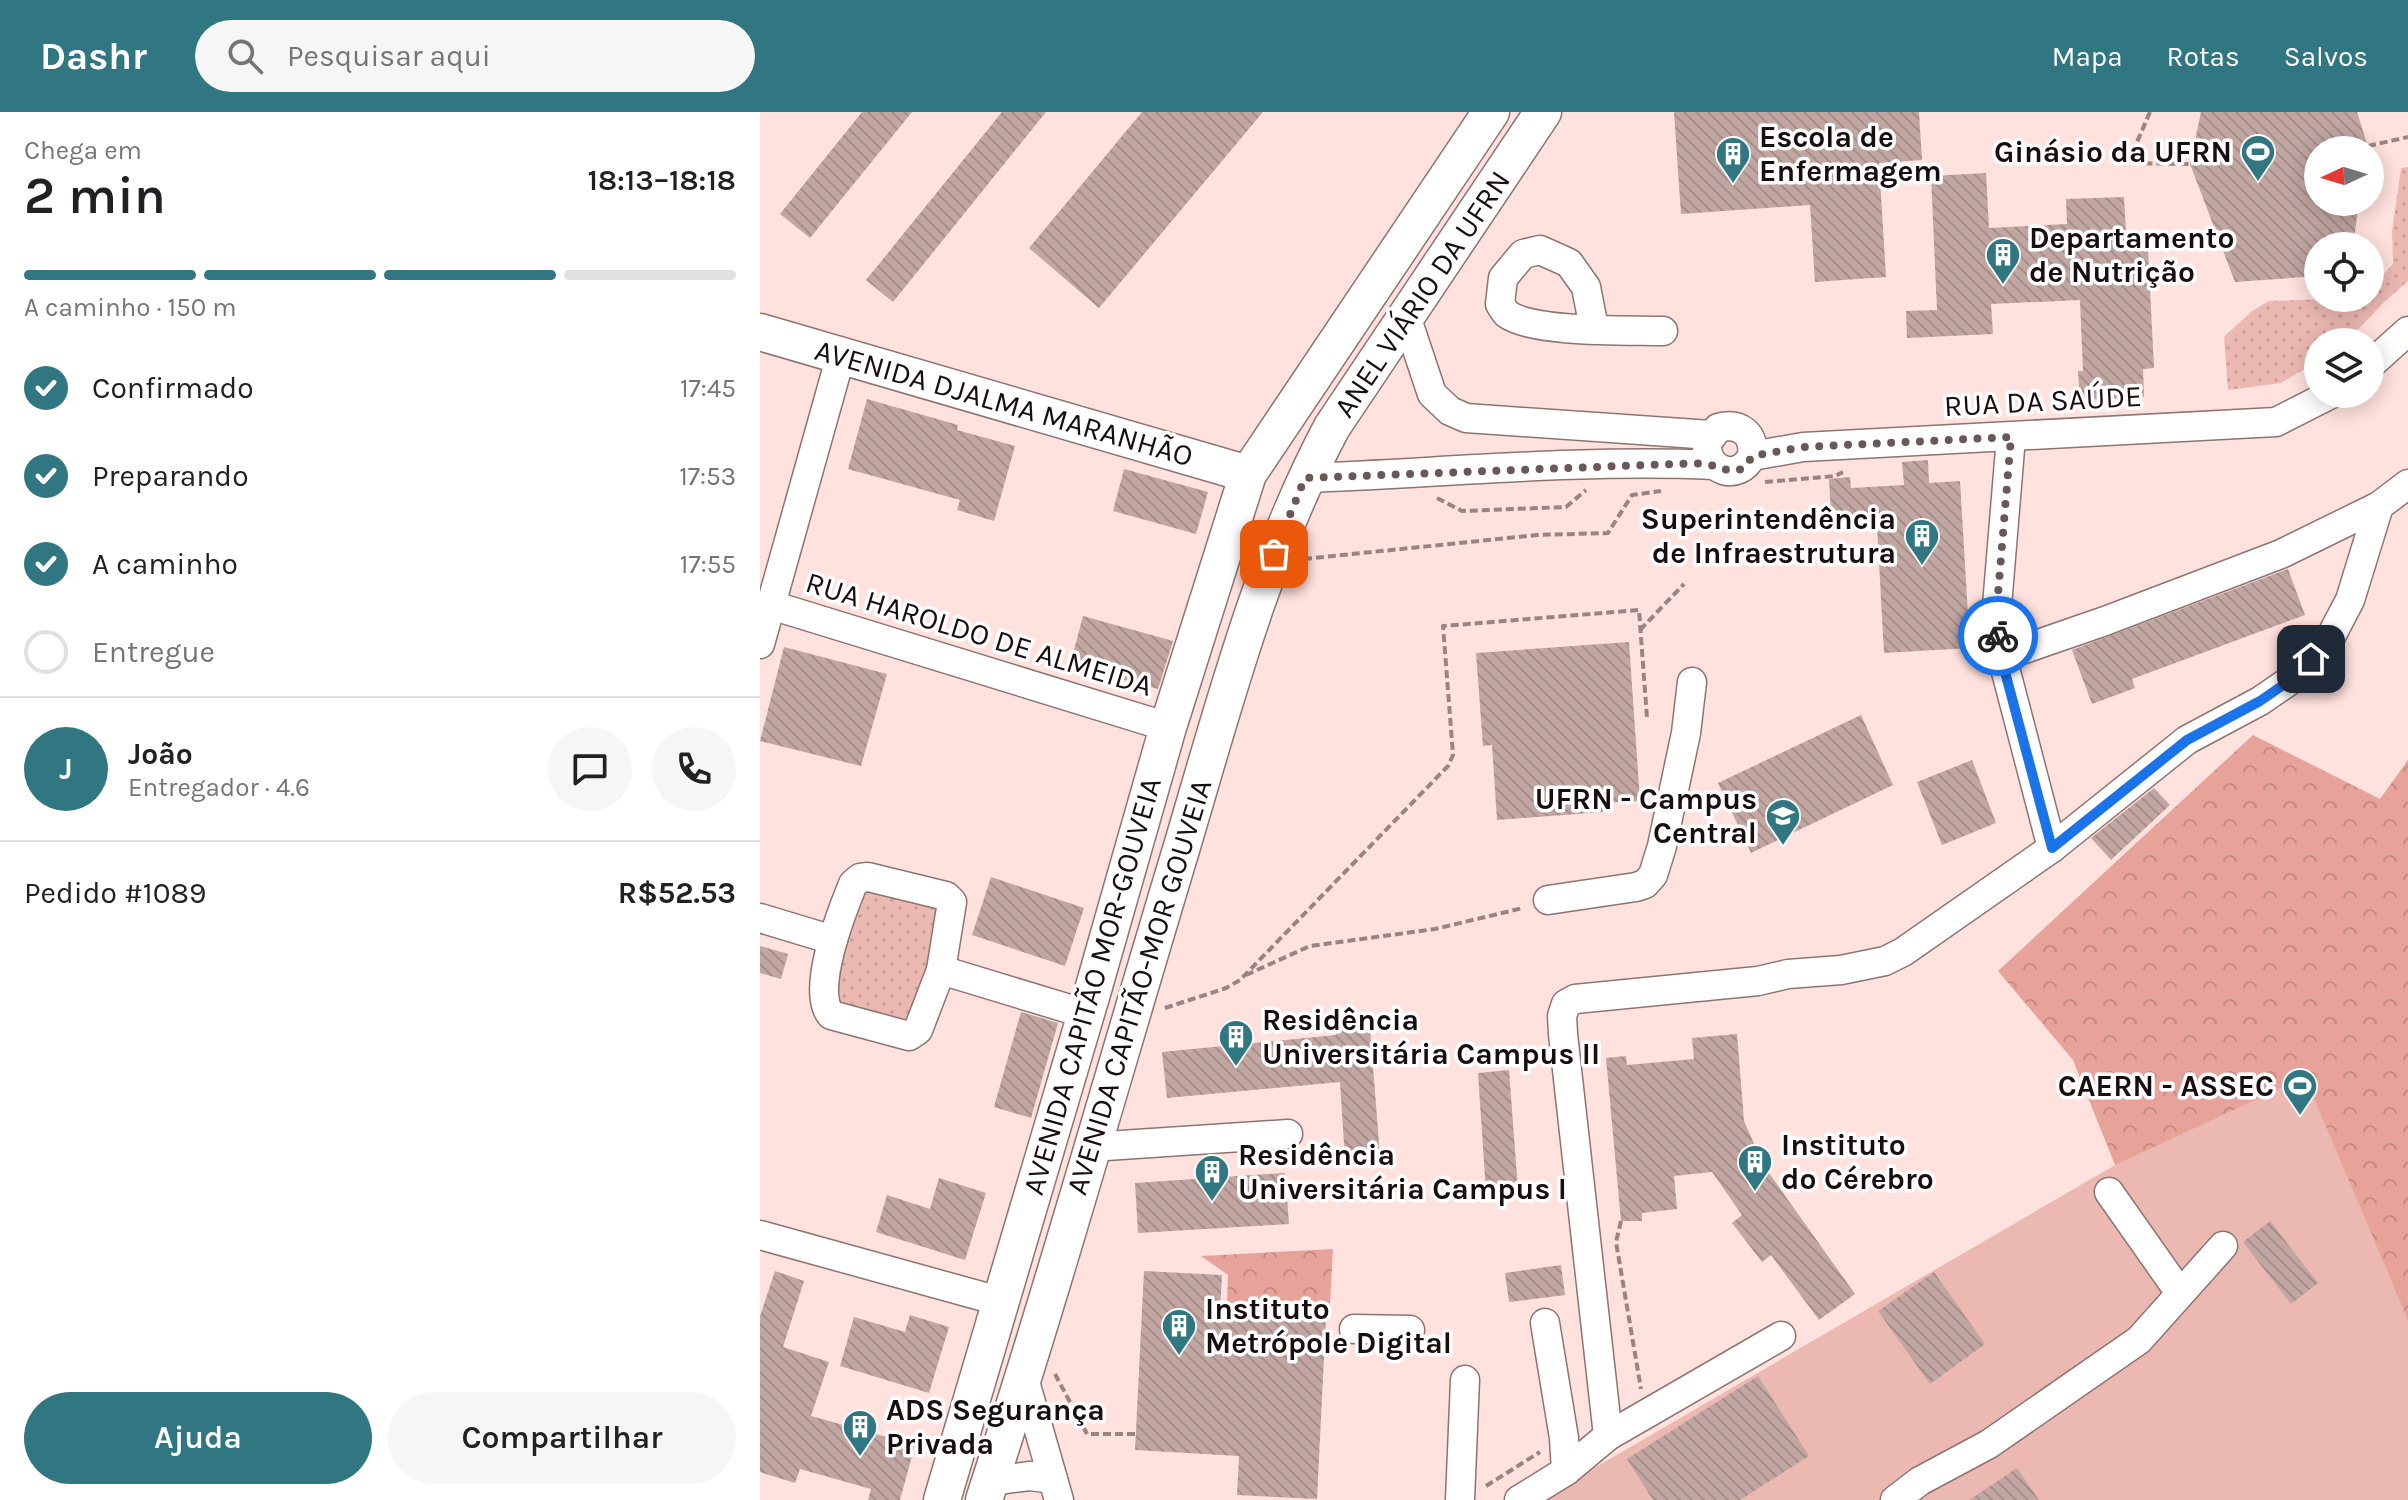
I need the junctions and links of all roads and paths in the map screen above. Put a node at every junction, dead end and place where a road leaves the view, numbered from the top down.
1 (1491, 112) edge
2 (1543, 112) edge
3 (2150, 112) edge
4 (2408, 137) edge
5 (2384, 142) edge
6 (2190, 164) dead end
7 (1406, 316) junction
8 (1594, 328) dead end
9 (1663, 331) dead end
10 (2408, 331) edge
11 (760, 332) edge
12 (2384, 352) edge
13 (841, 355) junction
14 (2304, 408) edge
15 (1711, 435) junction
16 (2011, 437) junction
17 (1714, 465) junction
18 (1752, 470) junction
19 (1847, 470) dead end
20 (1248, 474) junction
21 (1305, 478) junction
22 (1597, 481) dead end
23 (2408, 484) edge
24 (1666, 490) dead end
25 (1429, 498) dead end
26 (2379, 506) junction
27 (1295, 560) dead end
28 (1684, 584) dead end
29 (771, 605) junction
30 (1640, 630) junction
31 (760, 644) edge
32 (2001, 657) junction
33 (1692, 682) dead end
34 (1647, 718) dead end
35 (1168, 727) junction
36 (2052, 848) junction
37 (1548, 900) joint
38 (760, 918) edge
39 (833, 940) junction
40 (941, 970) junction
41 (1244, 976) junction
42 (1174, 1004) dead end
43 (1086, 1014) junction
44 (1288, 1134) dead end
45 (1091, 1147) junction
46 (2109, 1192) dead end
47 (760, 1235) edge
48 (2223, 1246) dead end
49 (2180, 1293) junction
50 (999, 1301) junction
51 (1545, 1323) dead end
52 (1354, 1329) dead end
53 (1410, 1330) dead end
54 (1781, 1336) dead end
55 (1037, 1370) junction
56 (1465, 1380) dead end
57 (1136, 1434) dead end
58 (1608, 1436) junction
59 (1566, 1471) junction
60 (987, 1490) edge
61 (1056, 1490) edge
62 (942, 1500) edge
63 (1460, 1500) edge
64 (1519, 1500) edge
65 (1895, 1500) edge

1 - 20 main road, ANEL VIÁRIO DA UFRN
2 - 7 main road, ANEL VIÁRIO DA UFRN
3 - 6 path
4 - 5 path
7 - 15 street
7 - 21 main road, ANEL VIÁRIO DA UFRN
8 - 9 street
10 - 12 street
11 - 13 main road, AVENIDA DJALMA MARANHÃO
13 - 20 main road, AVENIDA DJALMA MARANHÃO
13 - 29 street
14 - 16 street, RUA DA SAÚDE
15 - 17 street
15 - 18 street
16 - 18 street, RUA DA SAÚDE
16 - 32 street
17 - 18 street, RUA DA SAÚDE
17 - 21 street, RUA DA SAÚDE
18 - 19 path
20 - 35 main road, AVENIDA CAPITÃO MOR-GOUVEIA
21 - 45 main road, AVENIDA CAPITÃO-MOR GOUVEIA
22 - 25 path
23 - 26 street
24 - 27 path
26 - 32 street
26 - 36 street
28 - 30 path
29 - 31 street
29 - 35 street, RUA HAROLDO DE ALMEIDA
30 - 34 path
30 - 41 path
32 - 36 street
33 - 37 street
35 - 43 main road, AVENIDA CAPITÃO MOR-GOUVEIA
36 - 58 street
37 - 41 path
38 - 39 street
39 - 40 street
39 - 40 street
40 - 43 street
41 - 42 path
43 - 50 main road, AVENIDA CAPITÃO MOR-GOUVEIA
44 - 45 street
45 - 55 main road, AVENIDA CAPITÃO-MOR GOUVEIA
46 - 49 street
47 - 50 street
48 - 49 street
49 - 65 street
50 - 62 main road, AVENIDA CAPITÃO MOR-GOUVEIA
51 - 59 street
52 - 53 street
54 - 58 street
55 - 57 path
55 - 60 main road, AVENIDA CAPITÃO-MOR GOUVEIA
55 - 61 street
56 - 63 street
58 - 59 street
59 - 64 street
60 - 61 street

